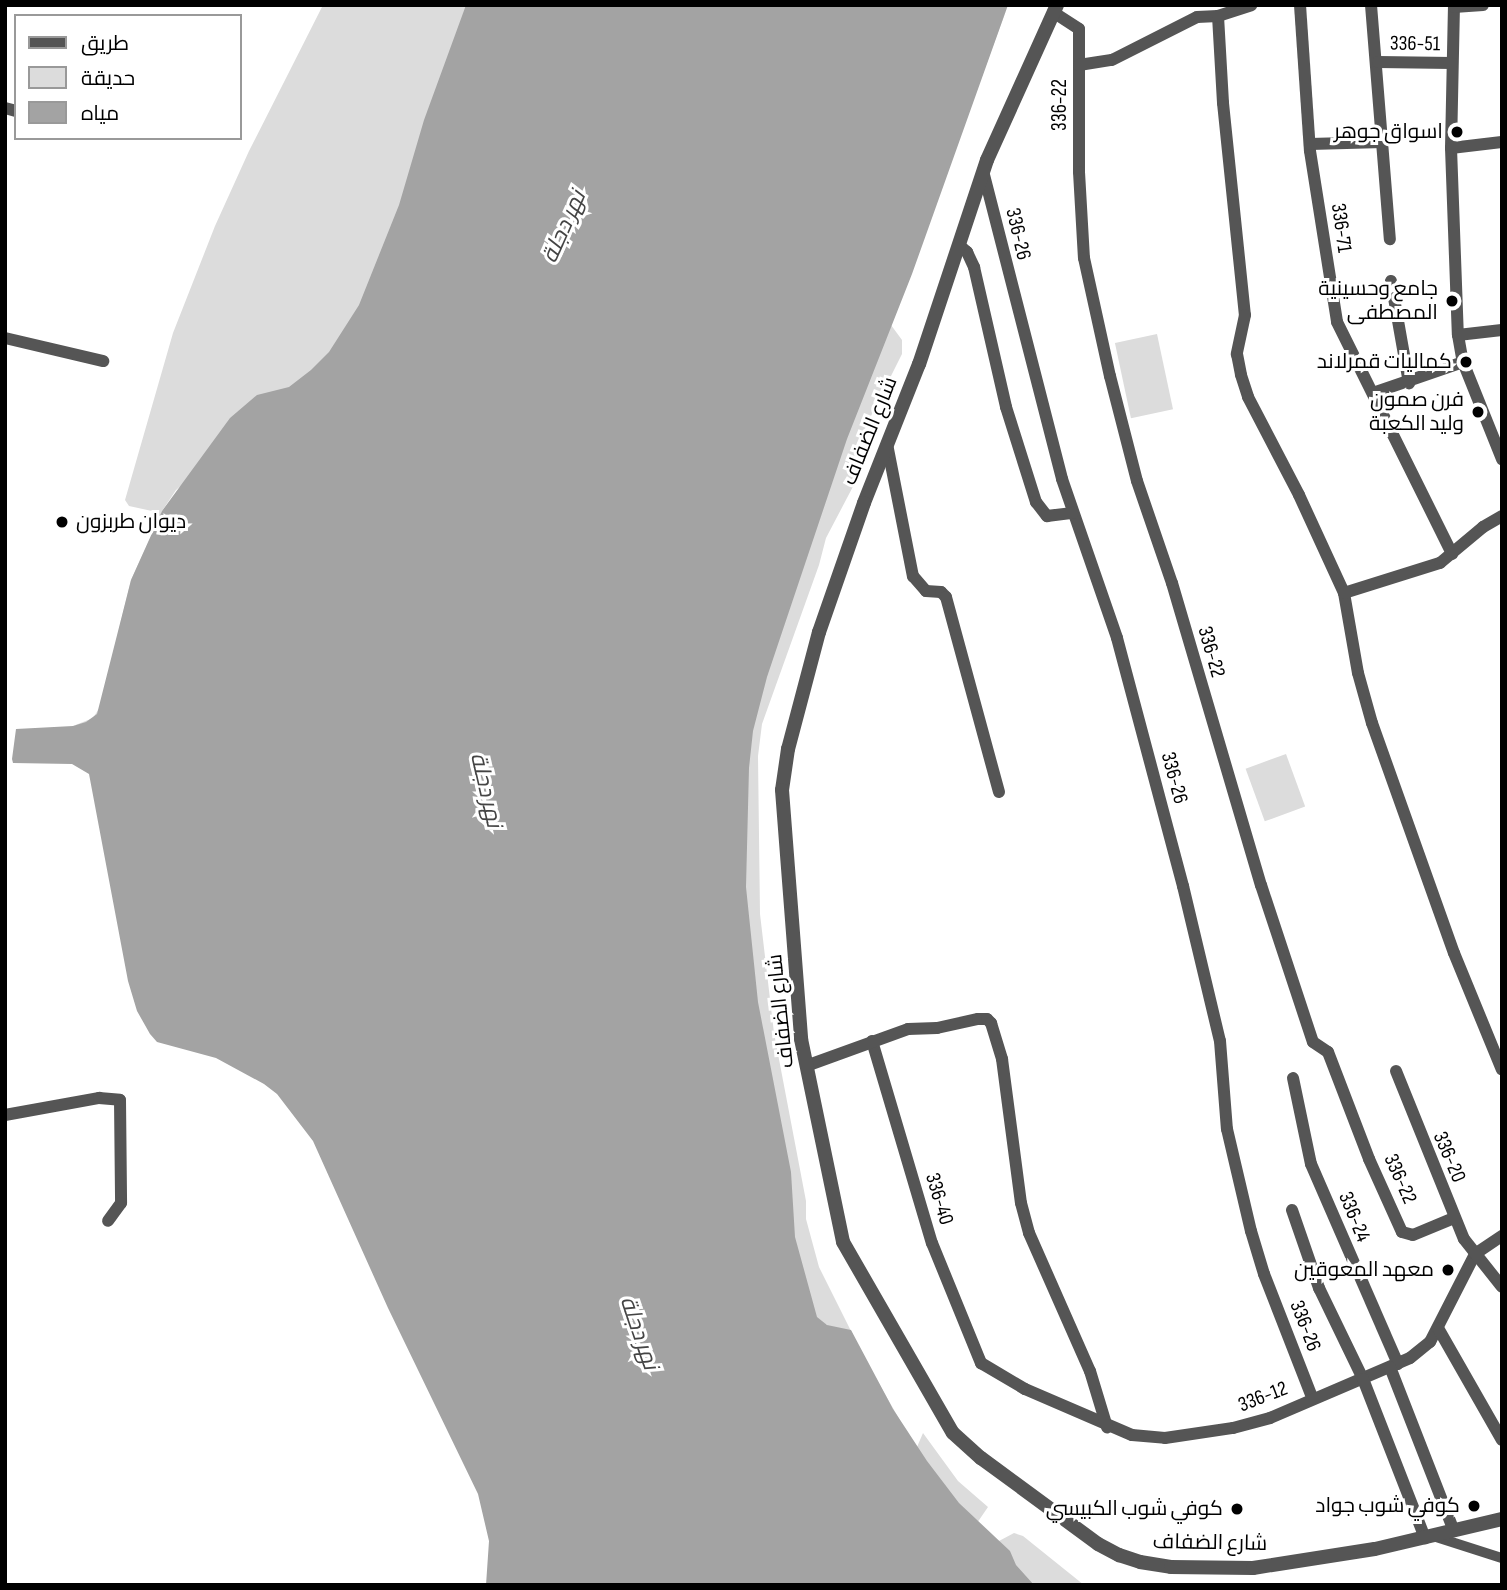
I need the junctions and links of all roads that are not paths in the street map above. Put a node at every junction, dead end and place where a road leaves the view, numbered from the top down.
1 (1251, 5) edge
2 (1300, 5) edge
3 (1371, 5) edge
4 (1483, 5) edge
5 (1454, 6) edge
6 (1055, 9) edge
7 (1218, 16) junction
8 (1378, 62) junction
9 (1452, 64) junction
10 (1079, 65) junction
11 (1383, 142) junction
12 (1502, 142) edge
13 (1310, 144) junction
14 (1451, 148) junction
15 (984, 171) junction
16 (1390, 239) dead end
17 (959, 245) junction
18 (1391, 281) dead end
19 (1502, 330) edge
20 (1458, 335) junction
21 (5, 338) edge
22 (103, 361) dead end
23 (1463, 362) junction
24 (1409, 383) junction
25 (1373, 393) junction
26 (887, 443) junction
27 (1502, 459) edge
28 (1073, 513) junction
29 (1502, 516) edge
30 (1452, 554) junction
31 (1344, 593) junction
32 (999, 792) dead end
33 (872, 1041) junction
34 (806, 1066) junction
35 (1502, 1070) edge
36 (1396, 1071) dead end
37 (1293, 1078) dead end
38 (5, 1115) edge
39 (1292, 1210) dead end
40 (1454, 1217) junction
41 (108, 1221) dead end
42 (1502, 1236) edge
43 (1475, 1254) junction
44 (1502, 1287) edge
45 (1438, 1328) junction
46 (981, 1363) joint
47 (1394, 1366) junction
48 (1363, 1379) junction
49 (1312, 1397) junction
50 (1107, 1427) junction
51 (1502, 1440) edge
52 (1502, 1519) edge
53 (1454, 1531) junction
54 (1429, 1537) junction
55 (1502, 1558) edge

1 - 7 street
2 - 13 street, 336-71
3 - 8 street
4 - 5 street
5 - 9 street
6 - 10 street, 336-22
6 - 15 street, شارع الضفاف
7 - 10 street
7 - 31 street
8 - 9 street, 336-51
8 - 11 street
9 - 14 street
10 - 40 street, 336-22
11 - 13 street
11 - 16 street
12 - 14 street
13 - 25 street, 336-71
14 - 20 street
15 - 17 street, شارع الضفاف
15 - 28 street, 336-26
17 - 26 street, شارع الضفاف
17 - 28 street
18 - 24 street
19 - 20 street
20 - 23 street
21 - 22 street
23 - 24 street
23 - 27 street
24 - 25 street
25 - 30 street, 336-71
26 - 32 street
26 - 34 street, شارع الضفاف
28 - 49 street, 336-26
29 - 30 street
30 - 31 street
31 - 35 street
33 - 34 street
33 - 46 street, 336-40
33 - 50 street
34 - 54 street, شارع الضفاف
36 - 40 street, 336-20
37 - 47 street, 336-24
38 - 41 street
39 - 48 street
40 - 43 street, 336-20
42 - 43 street, 336-12
43 - 44 street, 336-20
43 - 45 street, 336-12
45 - 47 street, 336-12
45 - 51 street
46 - 50 street, 336-12
47 - 48 street, 336-12
47 - 53 street, 336-24
48 - 49 street, 336-12
48 - 54 street
49 - 50 street, 336-12
52 - 53 street, شارع الضفاف
53 - 54 street, شارع الضفاف
54 - 55 street

